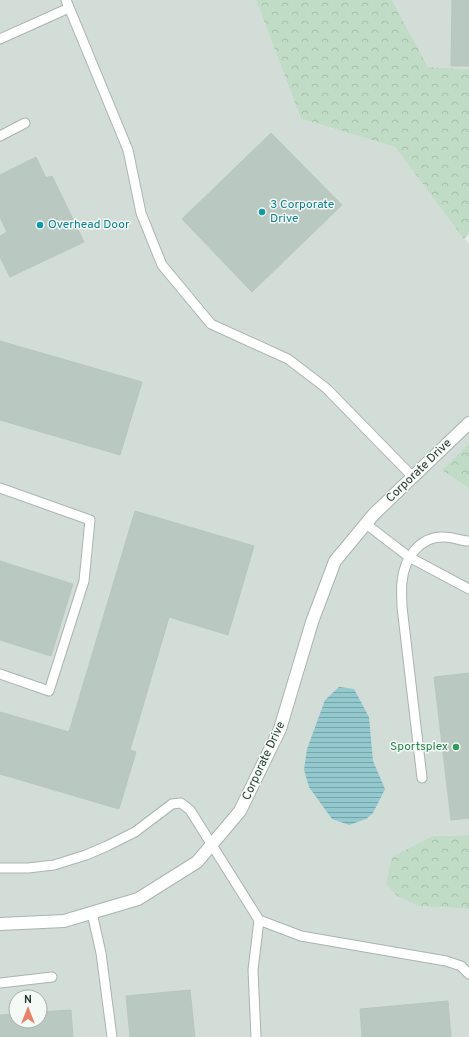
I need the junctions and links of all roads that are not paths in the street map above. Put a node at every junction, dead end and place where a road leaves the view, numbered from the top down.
1 (67, 4) edge
2 (0, 39) edge
3 (26, 122) dead end
4 (0, 136) edge
5 (469, 423) edge
6 (413, 477) junction
7 (0, 488) edge
8 (366, 524) junction
9 (469, 541) edge
10 (409, 557) junction
11 (469, 589) edge
12 (0, 674) edge
13 (422, 778) dead end
14 (212, 845) junction
15 (0, 868) edge
16 (92, 913) junction
17 (259, 920) junction
18 (0, 924) edge
19 (469, 974) edge
20 (52, 977) dead end
21 (0, 983) edge
22 (112, 1037) edge
23 (256, 1037) edge

1 - 2 lane
1 - 6 lane
3 - 4 lane
5 - 6 street, Corporate Drive
6 - 8 street, Corporate Drive
7 - 12 lane
8 - 10 lane
8 - 14 street, Corporate Drive
9 - 10 lane
10 - 11 lane
10 - 13 lane
14 - 15 lane
14 - 16 street, Corporate Drive
14 - 17 lane
16 - 18 street, Corporate Drive
16 - 22 lane
17 - 19 lane
17 - 23 lane
20 - 21 lane

